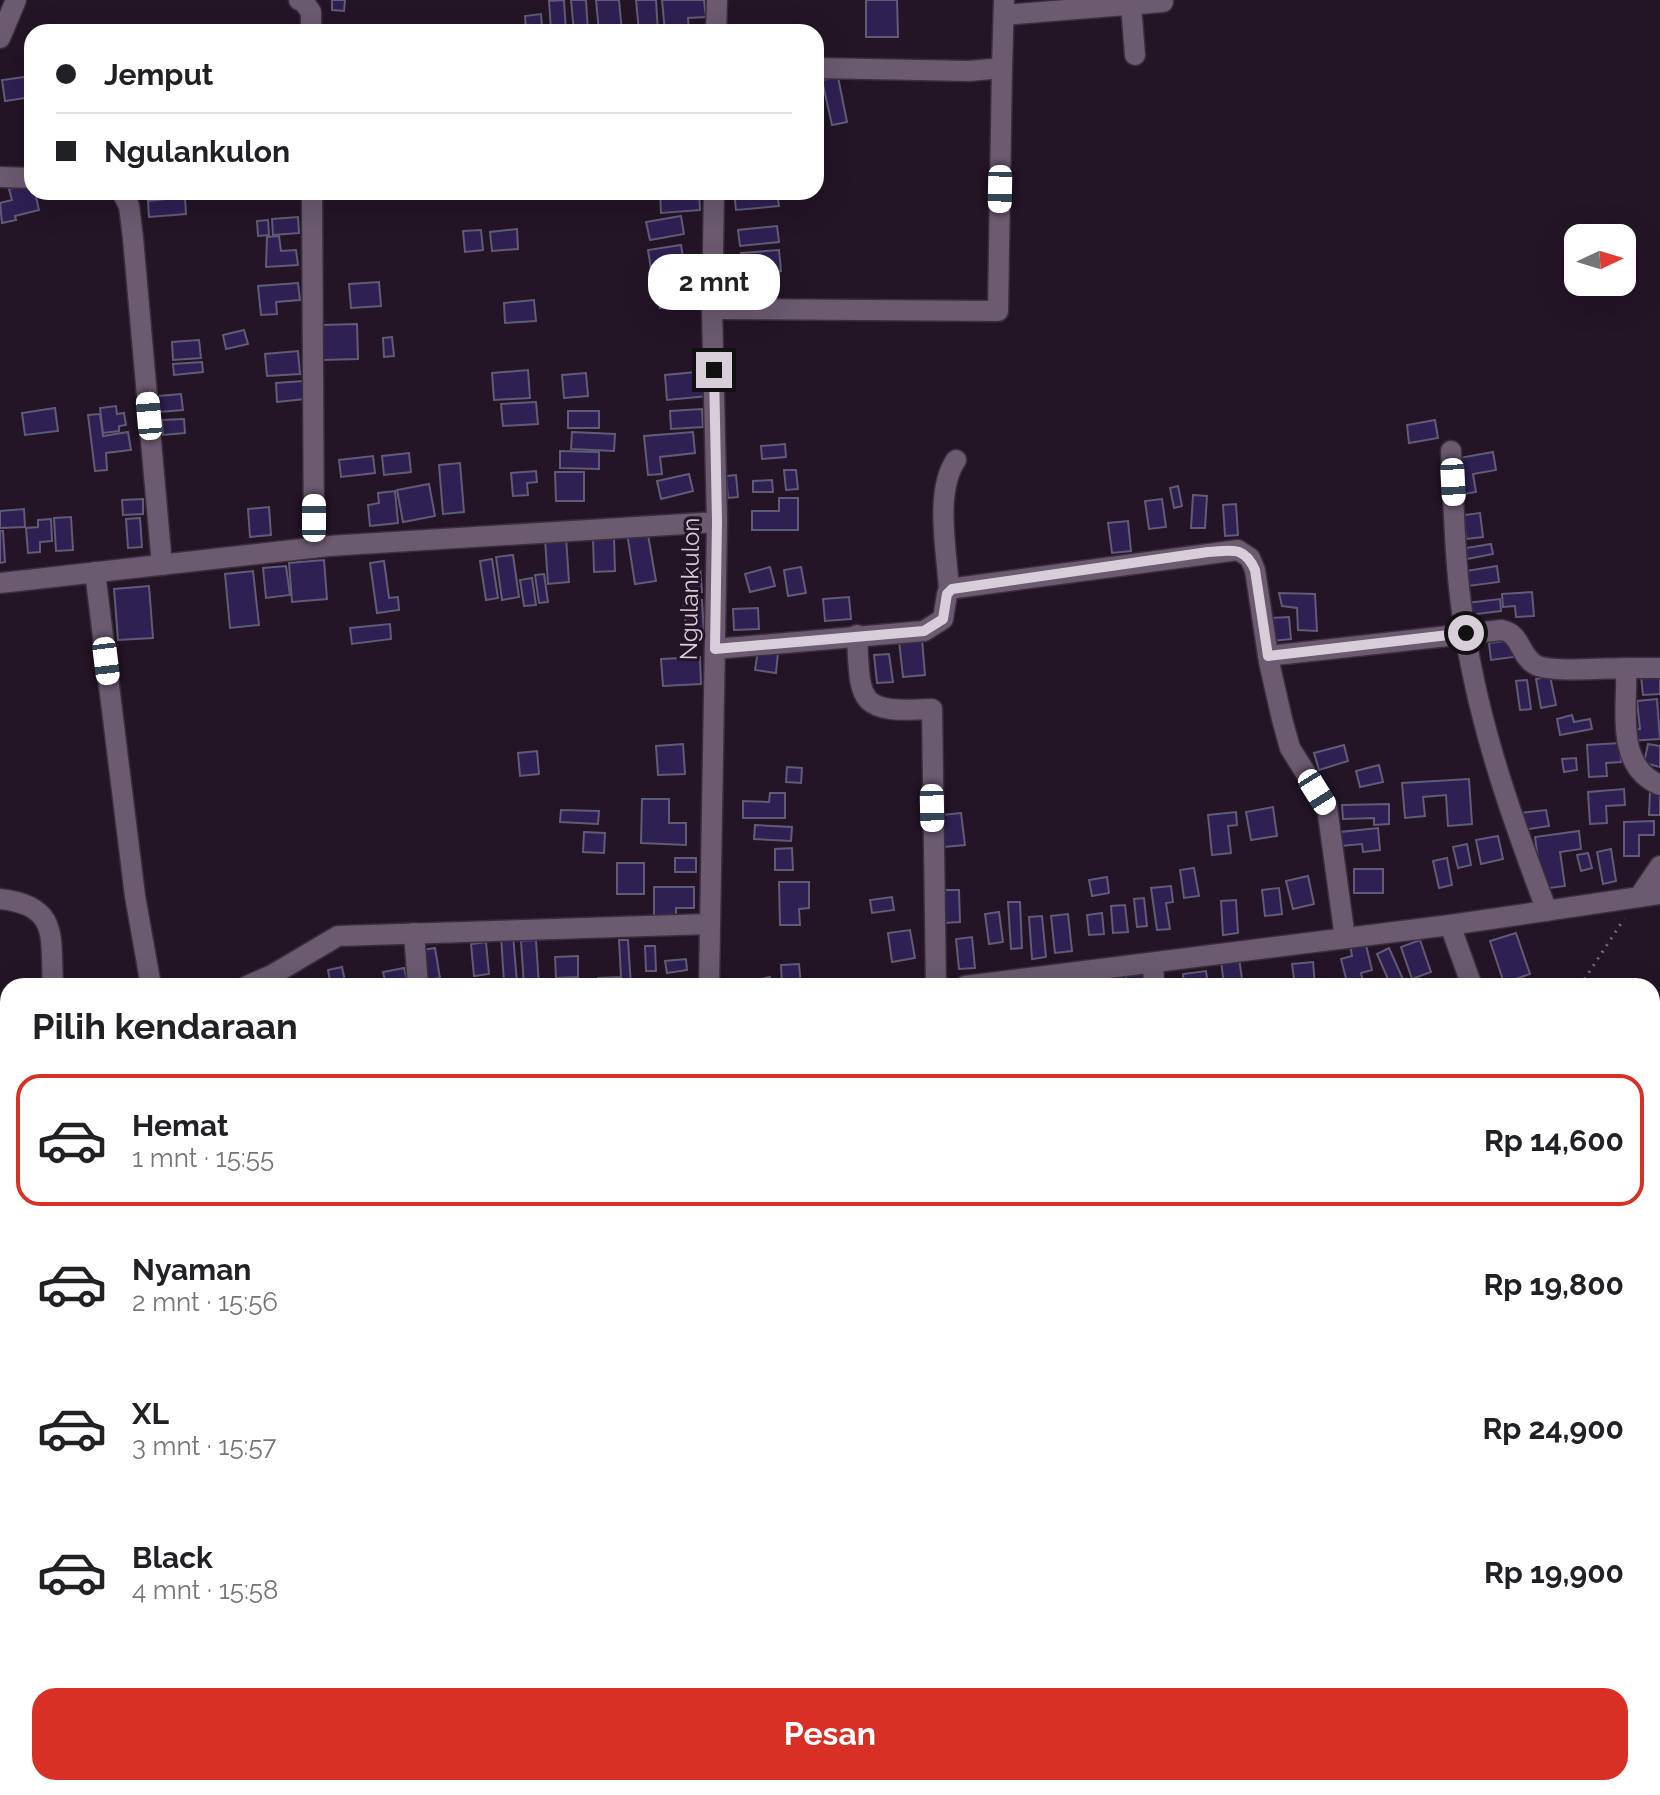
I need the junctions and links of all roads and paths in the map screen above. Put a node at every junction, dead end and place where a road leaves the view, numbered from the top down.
1 (16, 0) edge
2 (299, 0) edge
3 (717, 0) edge
4 (1163, 2) dead end
5 (1131, 5) junction
6 (1004, 8) edge
7 (311, 24) edge
8 (716, 24) edge
9 (0, 38) edge
10 (1135, 55) dead end
11 (824, 68) edge
12 (1002, 68) junction
13 (0, 177) edge
14 (24, 178) edge
15 (126, 200) edge
16 (312, 200) edge
17 (714, 200) edge
18 (712, 309) junction
19 (1451, 451) dead end
20 (956, 460) dead end
21 (717, 522) junction
22 (314, 548) junction
23 (162, 565) junction
24 (95, 572) junction
25 (0, 583) edge
26 (949, 590) junction
27 (1466, 633) junction
28 (857, 635) junction
29 (715, 649) junction
30 (1268, 656) junction
31 (1626, 668) junction
32 (1660, 668) edge
33 (1660, 785) edge
34 (1660, 866) edge
35 (1660, 894) edge
36 (1639, 897) junction
37 (0, 899) edge
38 (1547, 911) junction
39 (709, 924) junction
40 (1450, 925) junction
41 (414, 933) junction
42 (1345, 938) junction
43 (1153, 964) junction
44 (53, 978) edge
45 (150, 978) edge
46 (265, 978) edge
47 (417, 978) edge
48 (709, 978) edge
49 (936, 978) edge
50 (1042, 978) edge
51 (1154, 978) edge
52 (1469, 978) edge
53 (1585, 978) edge

1 - 9 street
2 - 7 street
3 - 8 street
4 - 5 street
5 - 6 street
5 - 10 street
6 - 12 street
11 - 12 street
12 - 18 street
13 - 14 street
15 - 23 street
16 - 22 street
17 - 18 street, Ngulankulon
18 - 21 street, Ngulankulon
19 - 27 street
20 - 26 street
21 - 22 street
21 - 29 street, Ngulankulon
22 - 23 street
23 - 24 street
24 - 25 street
24 - 45 street
26 - 28 street
26 - 30 street
27 - 30 street
27 - 31 street
27 - 38 street
28 - 29 street
28 - 49 street
29 - 39 street, Ngulankulon
30 - 42 street
31 - 32 street
31 - 33 street
34 - 36 street
35 - 36 street
36 - 38 street
36 - 53 path
37 - 44 street
38 - 40 street
39 - 41 street
39 - 48 street, Ngulankulon
40 - 42 street
40 - 52 street
41 - 46 street
41 - 47 street
42 - 43 street
43 - 50 street
43 - 51 street

